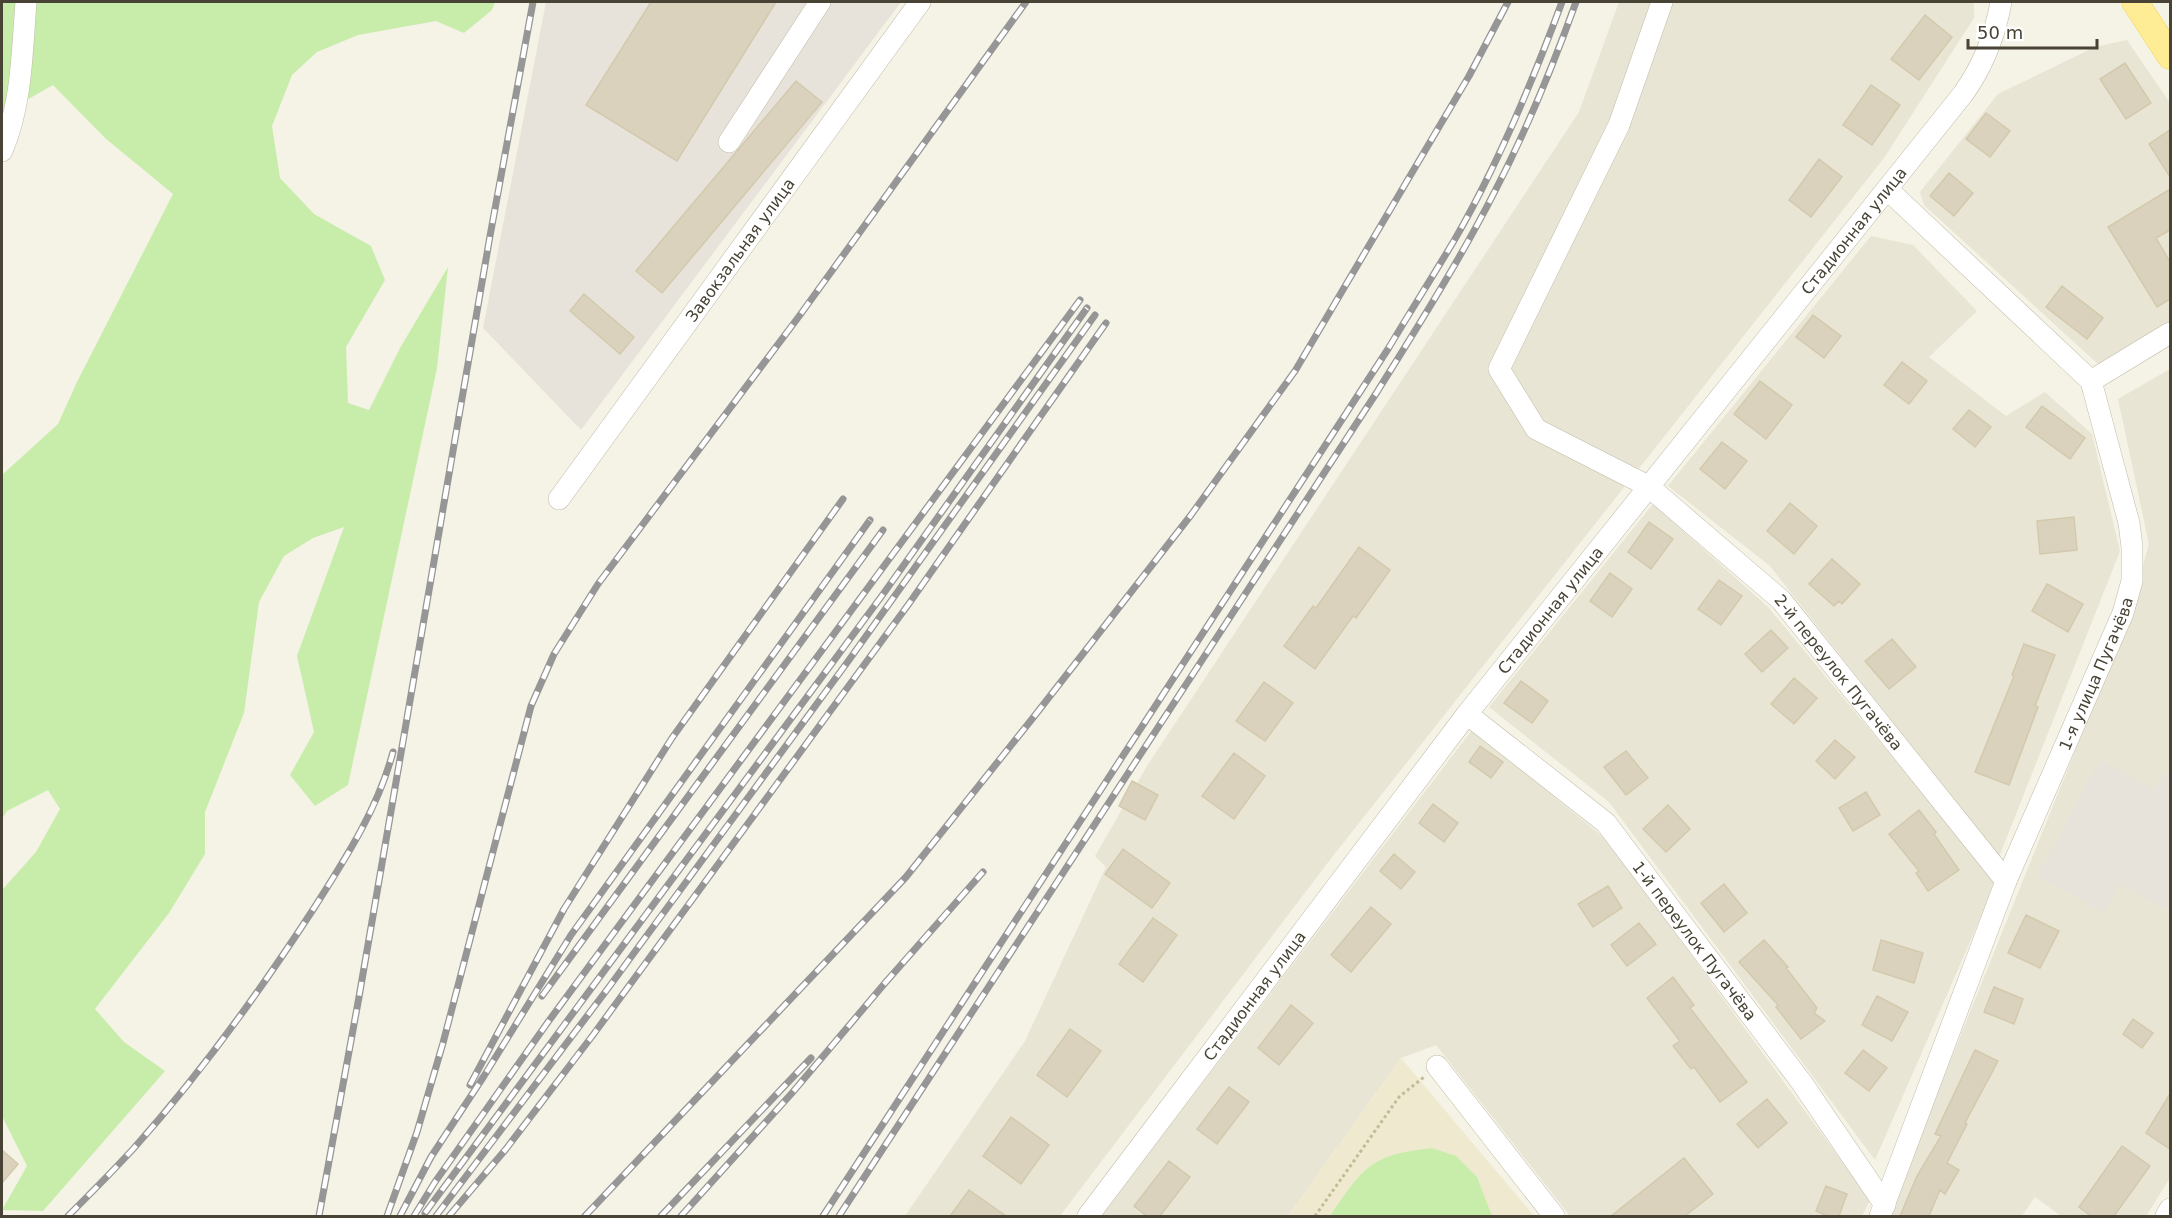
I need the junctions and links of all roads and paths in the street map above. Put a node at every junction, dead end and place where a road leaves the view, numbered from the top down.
1 (26, 2) edge
2 (820, 2) edge
3 (920, 2) edge
4 (1662, 2) edge
5 (2001, 2) edge
6 (2135, 2) edge
7 (2170, 56) edge
8 (729, 142) dead end
9 (2, 151) edge
10 (1887, 189) junction
11 (2170, 333) edge
12 (2091, 381) junction
13 (1648, 486) junction
14 (559, 499) dead end
15 (1467, 714) junction
16 (2006, 881) junction
17 (1437, 1066) joint
18 (2170, 1209) edge
19 (1883, 1211) edge
20 (1088, 1216) edge
21 (1315, 1216) edge
22 (1554, 1216) edge
23 (2166, 1216) edge

1 - 9 street
2 - 8 street
3 - 14 street, Завокзальная улица
4 - 13 street, 2-й переулок Пугачёва
5 - 10 street, Стадионная улица
6 - 7 main road
10 - 12 street
10 - 13 street, Стадионная улица
11 - 12 street
12 - 16 street, 1-я улица Пугачёва
13 - 15 street, Стадионная улица
13 - 16 street, 2-й переулок Пугачёва
15 - 19 street, 1-й переулок Пугачёва
15 - 20 street, Стадионная улица
16 - 19 street, 1-я улица Пугачёва
17 - 21 path
17 - 22 street
18 - 23 street

